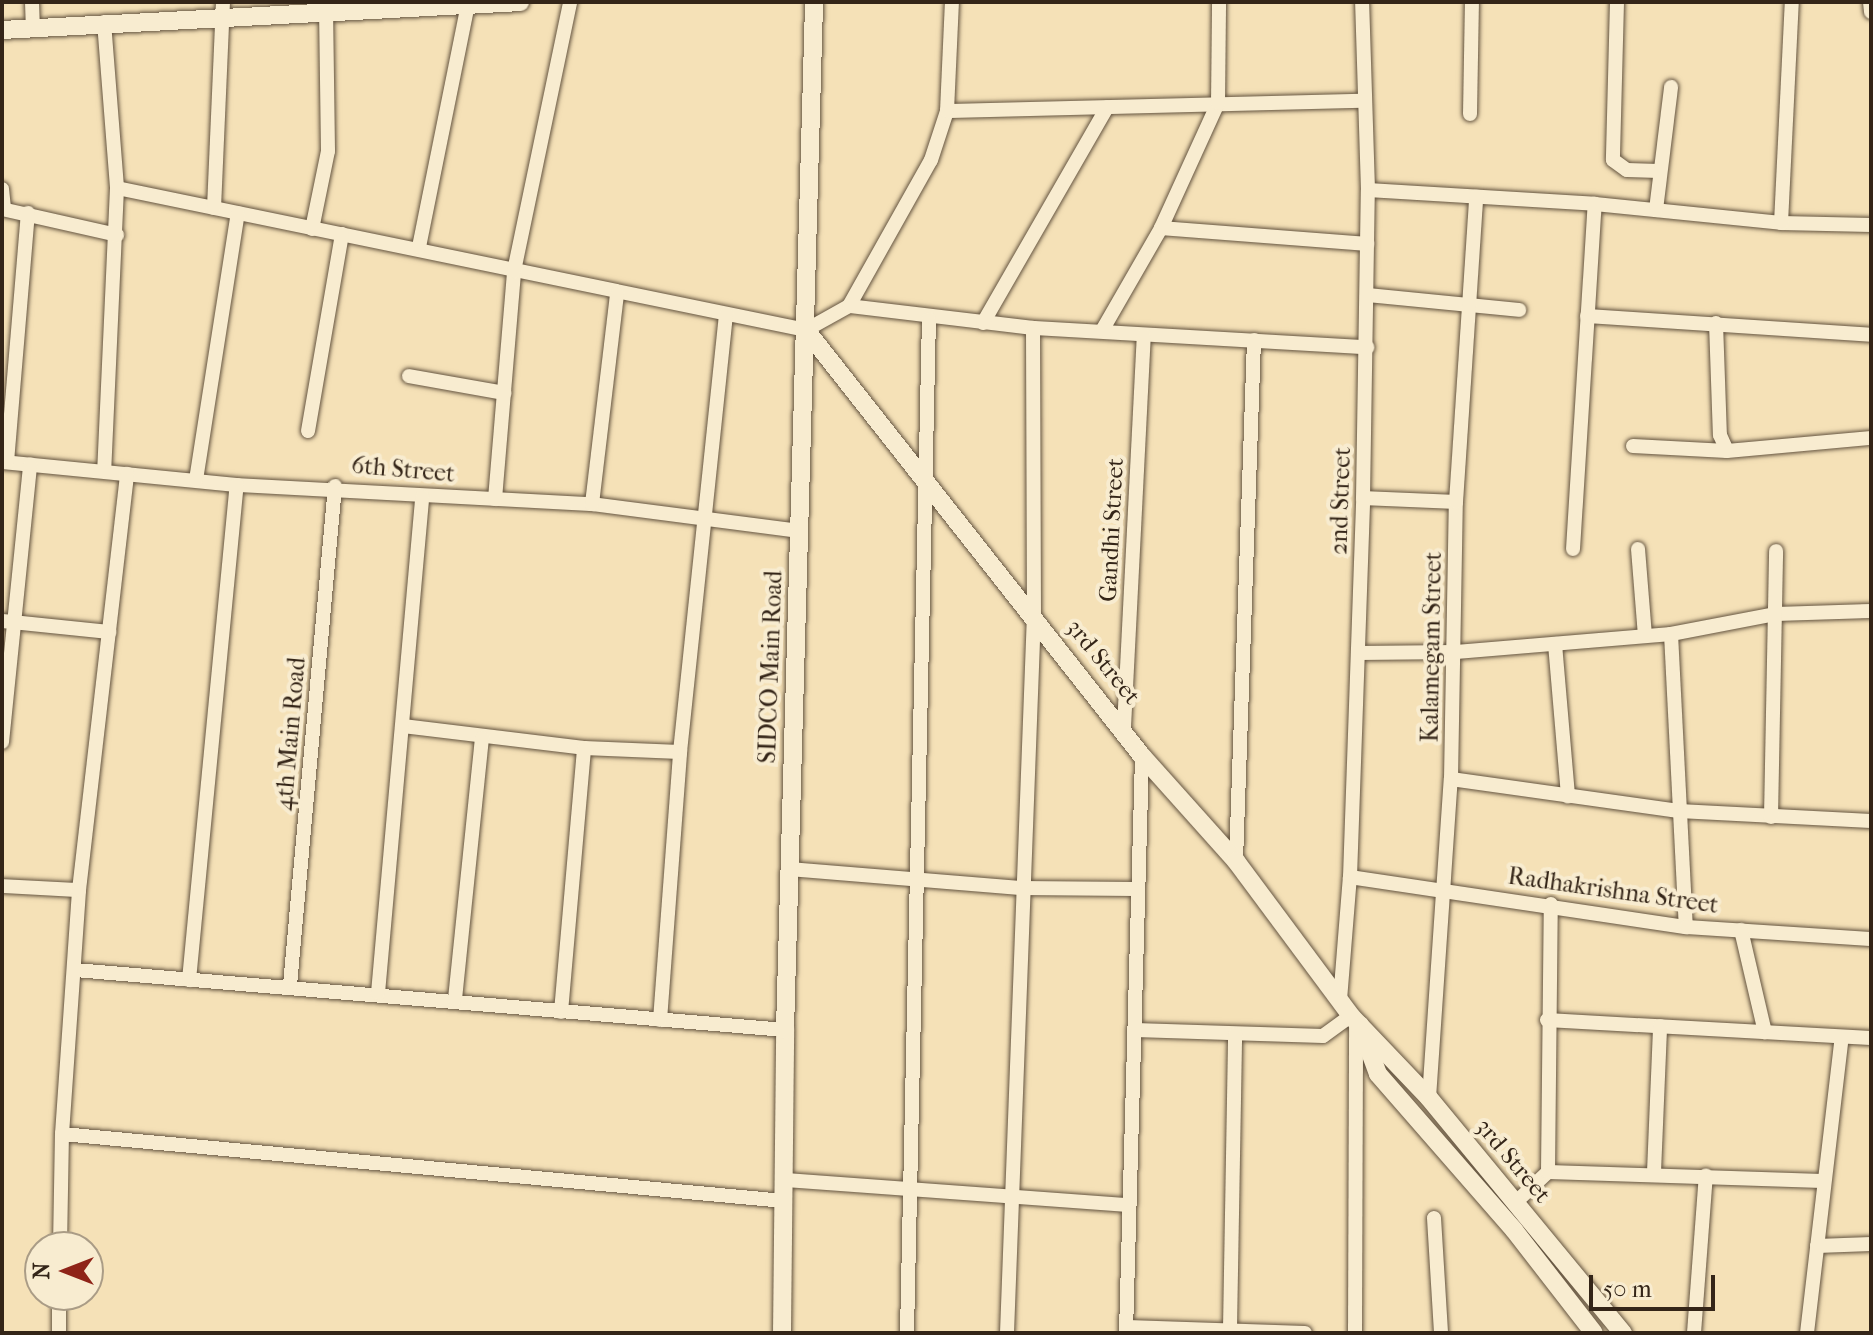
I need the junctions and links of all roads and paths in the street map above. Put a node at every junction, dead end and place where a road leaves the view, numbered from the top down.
1 (32, 2) edge
2 (520, 2) edge
3 (570, 2) edge
4 (814, 2) edge
5 (952, 2) edge
6 (1219, 2) edge
7 (1362, 2) edge
8 (1472, 2) edge
9 (1617, 2) edge
10 (1792, 2) edge
11 (1870, 2) edge
12 (468, 4) junction
13 (326, 8) edge
14 (223, 12) edge
15 (1871, 12) edge
16 (104, 22) junction
17 (33, 25) junction
18 (2, 30) edge
19 (1671, 87) dead end
20 (1365, 101) junction
21 (1218, 103) junction
22 (1107, 107) junction
23 (947, 111) junction
24 (1470, 114) dead end
25 (1659, 171) junction
26 (117, 188) junction
27 (2, 189) edge
28 (1368, 190) junction
29 (1476, 197) junction
30 (1595, 204) junction
31 (214, 208) junction
32 (3, 209) edge
33 (1656, 210) junction
34 (28, 213) junction
35 (238, 213) junction
36 (1781, 223) junction
37 (1871, 225) edge
38 (1161, 228) junction
39 (312, 229) junction
40 (342, 234) junction
41 (117, 235) junction
42 (1367, 244) junction
43 (419, 247) junction
44 (514, 271) junction
45 (617, 294) junction
46 (1367, 295) junction
47 (1466, 305) junction
48 (849, 306) junction
49 (1519, 310) dead end
50 (726, 314) junction
51 (1587, 316) junction
52 (929, 319) junction
53 (983, 323) junction
54 (1716, 323) junction
55 (1033, 328) junction
56 (1103, 329) junction
57 (806, 330) junction
58 (1871, 335) edge
59 (1144, 336) junction
60 (1254, 340) junction
61 (1367, 347) junction
62 (409, 376) dead end
63 (504, 393) junction
64 (308, 431) dead end
65 (1871, 438) edge
66 (1633, 446) dead end
67 (1727, 451) junction
68 (5, 462) edge
69 (30, 464) junction
70 (104, 471) junction
71 (127, 474) junction
72 (196, 480) junction
73 (926, 480) junction
74 (237, 485) junction
75 (335, 486) junction
76 (422, 497) junction
77 (1363, 498) junction
78 (495, 499) junction
79 (1456, 502) junction
80 (592, 504) junction
81 (708, 520) junction
82 (800, 531) junction
83 (1573, 549) dead end
84 (1638, 549) dead end
85 (1776, 551) dead end
86 (1871, 611) edge
87 (1776, 614) junction
88 (1034, 615) junction
89 (8, 622) edge
90 (109, 632) junction
91 (1671, 634) junction
92 (1645, 636) junction
93 (1555, 644) junction
94 (1456, 652) junction
95 (1358, 653) junction
96 (403, 726) junction
97 (1124, 727) junction
98 (482, 738) junction
99 (2, 742) edge
100 (584, 748) junction
101 (680, 752) junction
102 (1142, 756) junction
103 (1451, 779) junction
104 (1568, 796) junction
105 (1679, 811) junction
106 (1771, 817) junction
107 (1871, 821) edge
108 (1236, 861) junction
109 (789, 869) junction
110 (1350, 877) junction
111 (920, 878) junction
112 (2, 886) edge
113 (1020, 888) junction
114 (1135, 889) junction
115 (79, 890) junction
116 (1443, 890) junction
117 (1551, 904) junction
118 (1686, 927) junction
119 (1741, 930) junction
120 (1871, 939) edge
121 (75, 970) junction
122 (189, 980) junction
123 (290, 985) junction
124 (378, 993) junction
125 (455, 999) junction
126 (561, 1012) junction
127 (1352, 1016) junction
128 (660, 1020) junction
129 (1547, 1020) junction
130 (1660, 1026) junction
131 (785, 1030) junction
132 (1135, 1030) junction
133 (1765, 1032) junction
134 (1235, 1034) junction
135 (1842, 1037) junction
136 (1871, 1038) edge
137 (1429, 1098) junction
138 (62, 1134) junction
139 (1548, 1172) junction
140 (1654, 1172) junction
141 (1706, 1175) junction
142 (786, 1180) junction
143 (1823, 1181) junction
144 (908, 1191) junction
145 (1012, 1197) junction
146 (784, 1201) junction
147 (1516, 1202) junction
148 (1128, 1205) junction
149 (1434, 1218) dead end
150 (60, 1231) edge
151 (1871, 1244) edge
152 (1817, 1246) junction
153 (59, 1311) edge
154 (1230, 1328) junction
155 (1126, 1330) edge
156 (59, 1333) edge
157 (782, 1333) edge
158 (907, 1333) edge
159 (1007, 1333) edge
160 (1305, 1333) edge
161 (1355, 1333) edge
162 (1441, 1333) edge
163 (1594, 1333) edge
164 (1623, 1333) edge
165 (1694, 1333) edge
166 (1807, 1333) edge

1 - 17 street
2 - 12 street
3 - 44 street
4 - 57 street, SIDCO Main Road
5 - 23 street
6 - 21 street
7 - 20 street, 2nd Street
8 - 24 street
9 - 25 street
10 - 36 street
11 - 15 street
12 - 13 street
12 - 43 street
13 - 14 street
13 - 39 street
14 - 16 street
14 - 31 street
16 - 17 street
16 - 26 street
17 - 18 street
19 - 25 street
20 - 21 street
20 - 28 street, 2nd Street
21 - 22 street
21 - 38 street
22 - 23 street
22 - 53 street
23 - 48 street
25 - 33 street
26 - 31 street
26 - 41 street
27 - 32 street
28 - 29 street
28 - 42 street, 2nd Street
29 - 30 street
29 - 47 street, Kalamegam Street
30 - 33 street
30 - 51 street
31 - 35 street
32 - 34 street
33 - 36 street
34 - 41 street
34 - 68 street
35 - 39 street
35 - 72 street
36 - 37 street
38 - 42 street
38 - 56 street
39 - 40 street
40 - 43 street
40 - 64 street
41 - 70 street
42 - 46 street, 2nd Street
43 - 44 street
44 - 45 street
44 - 63 street
45 - 50 street
45 - 80 street
46 - 47 street
46 - 61 street, 2nd Street
47 - 49 street
47 - 79 street, Kalamegam Street
48 - 52 street
48 - 57 street
50 - 57 street
50 - 81 street
51 - 54 street
51 - 83 street
52 - 53 street
52 - 73 street
53 - 55 street
54 - 58 street
54 - 67 street
55 - 56 street
55 - 88 street
56 - 59 street
57 - 73 street, 3rd Street
57 - 82 street, SIDCO Main Road
59 - 60 street
59 - 97 street, Gandhi Street
60 - 61 street
60 - 108 street
61 - 77 street, 2nd Street
62 - 63 street
63 - 78 street
65 - 67 street
66 - 67 street
68 - 69 street, 6th Street
69 - 70 street, 6th Street
69 - 89 street
70 - 71 street, 6th Street
71 - 72 street, 6th Street
71 - 90 street
72 - 74 street, 6th Street
73 - 88 street, 3rd Street
73 - 111 street
74 - 75 street, 6th Street
74 - 122 street
75 - 76 street, 6th Street
75 - 123 street, 4th Main Road
76 - 78 street, 6th Street
76 - 96 street
77 - 79 street
77 - 95 street, 2nd Street
78 - 80 street, 6th Street
79 - 94 street, Kalamegam Street
80 - 81 street, 6th Street
81 - 82 street, 6th Street
81 - 101 street
82 - 109 street, SIDCO Main Road
84 - 92 street
85 - 87 street
86 - 87 street
87 - 91 street
87 - 106 street
88 - 97 street, 3rd Street
88 - 113 street
89 - 90 street
89 - 99 street
90 - 115 street
91 - 92 street
91 - 105 street
92 - 93 street
93 - 94 street
93 - 104 street
94 - 95 street
94 - 103 street, Kalamegam Street
95 - 110 street, 2nd Street
96 - 98 street
96 - 124 street
97 - 102 street, 3rd Street
98 - 100 street
98 - 125 street
100 - 101 street
100 - 126 street
101 - 128 street
102 - 108 street, 3rd Street
102 - 114 street
103 - 104 street
103 - 116 street, Kalamegam Street
104 - 105 street
105 - 106 street
105 - 118 street
106 - 107 street
108 - 127 street, 3rd Street
109 - 111 street
109 - 131 street, SIDCO Main Road
110 - 116 street, Radhakrishna Street
110 - 127 street, 2nd Street
111 - 113 street
111 - 144 street
112 - 115 street
113 - 114 street
113 - 145 street
114 - 132 street
115 - 121 street
116 - 117 street, Radhakrishna Street
116 - 137 street, Kalamegam Street
117 - 118 street, Radhakrishna Street
117 - 129 street
118 - 119 street, Radhakrishna Street
119 - 120 street, Radhakrishna Street
119 - 133 street
121 - 122 street
121 - 138 street
122 - 123 street
123 - 124 street
124 - 125 street
125 - 126 street
126 - 128 street
127 - 134 street
127 - 137 street, 3rd Street
127 - 161 street, 2nd Street
127 - 163 street, 3rd Street
128 - 131 street
129 - 130 street
129 - 139 street
130 - 133 street
130 - 140 street
131 - 142 street, SIDCO Main Road
132 - 134 street
132 - 148 street
133 - 135 street
134 - 154 street
135 - 136 street
135 - 143 street
137 - 147 street, 3rd Street
138 - 146 street
138 - 150 street
139 - 140 street
139 - 147 street
140 - 141 street
141 - 143 street
141 - 165 street
142 - 144 street
142 - 146 street, SIDCO Main Road
143 - 152 street
144 - 145 street
144 - 158 street
145 - 148 street
145 - 159 street
146 - 157 street, SIDCO Main Road
147 - 164 street, 3rd Street
148 - 155 street
149 - 162 street
151 - 152 street
152 - 166 street
153 - 156 street
154 - 155 street
154 - 160 street

